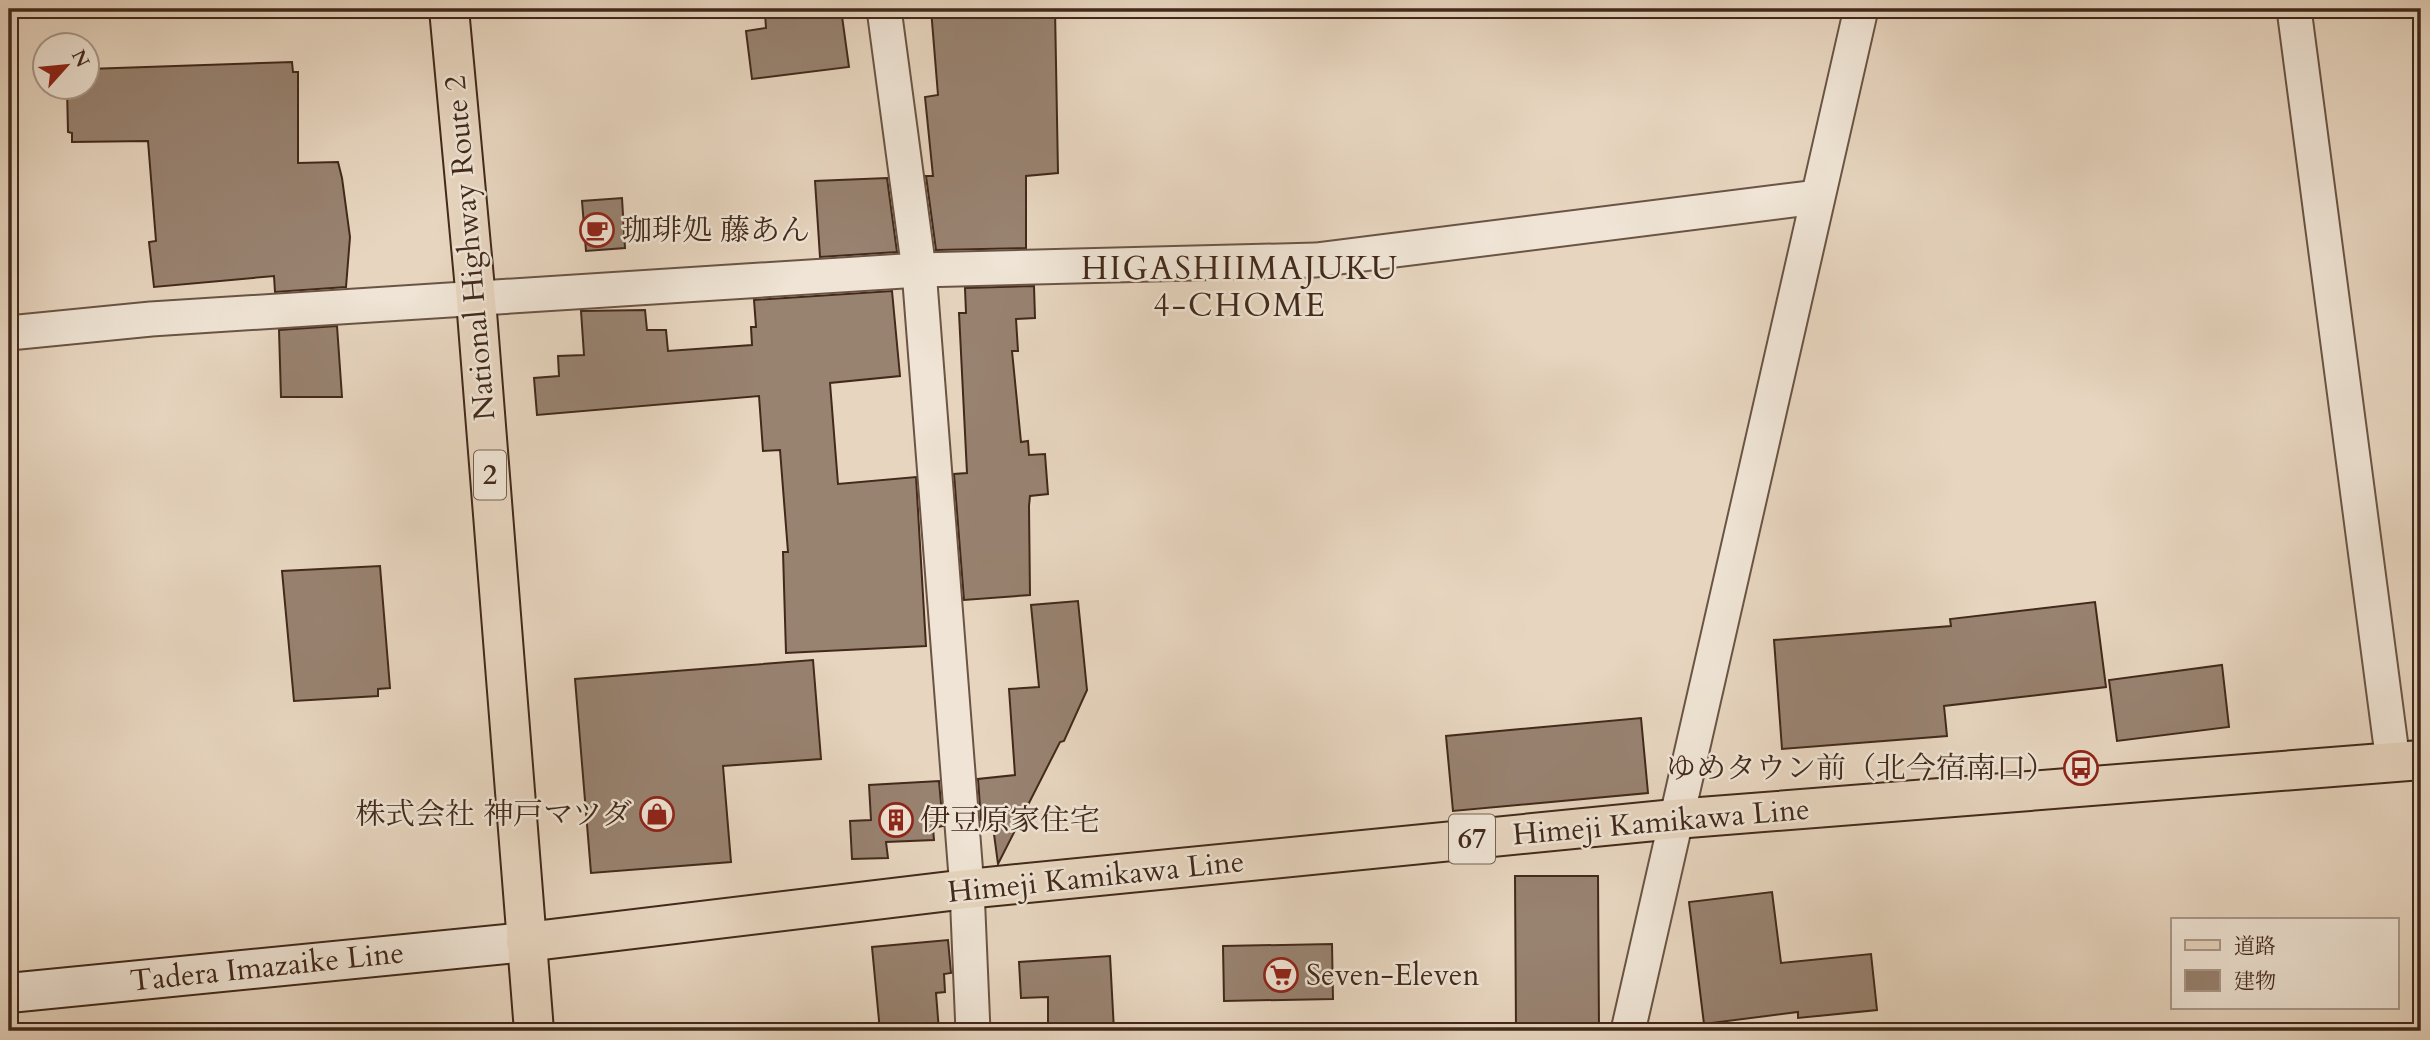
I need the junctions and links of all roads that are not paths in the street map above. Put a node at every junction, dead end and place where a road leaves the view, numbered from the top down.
1 (449, 9) edge
2 (884, 9) edge
3 (1860, 9) edge
4 (2294, 9) edge
5 (1817, 197) junction
6 (919, 270) junction
7 (476, 300) junction
8 (9, 333) edge
9 (2407, 761) edge
10 (1675, 819) junction
11 (967, 889) junction
12 (526, 942) junction
13 (9, 993) edge
14 (534, 1031) edge
15 (973, 1031) edge
16 (1628, 1031) edge

1 - 7 main road, National Highway Route 2 / 2
2 - 6 street
3 - 5 street
4 - 9 street
5 - 6 street
5 - 10 street
6 - 7 street
6 - 11 street
7 - 8 street
7 - 12 main road, National Highway Route 2 / 2
9 - 10 main road, Himeji Kamikawa Line / 67
10 - 11 main road, Himeji Kamikawa Line / 67
10 - 16 street
11 - 12 main road, Himeji Kamikawa Line / 67
11 - 15 street
12 - 13 main road, Tadera Imazaike Line
12 - 14 main road, National Highway Route 2 / 2

